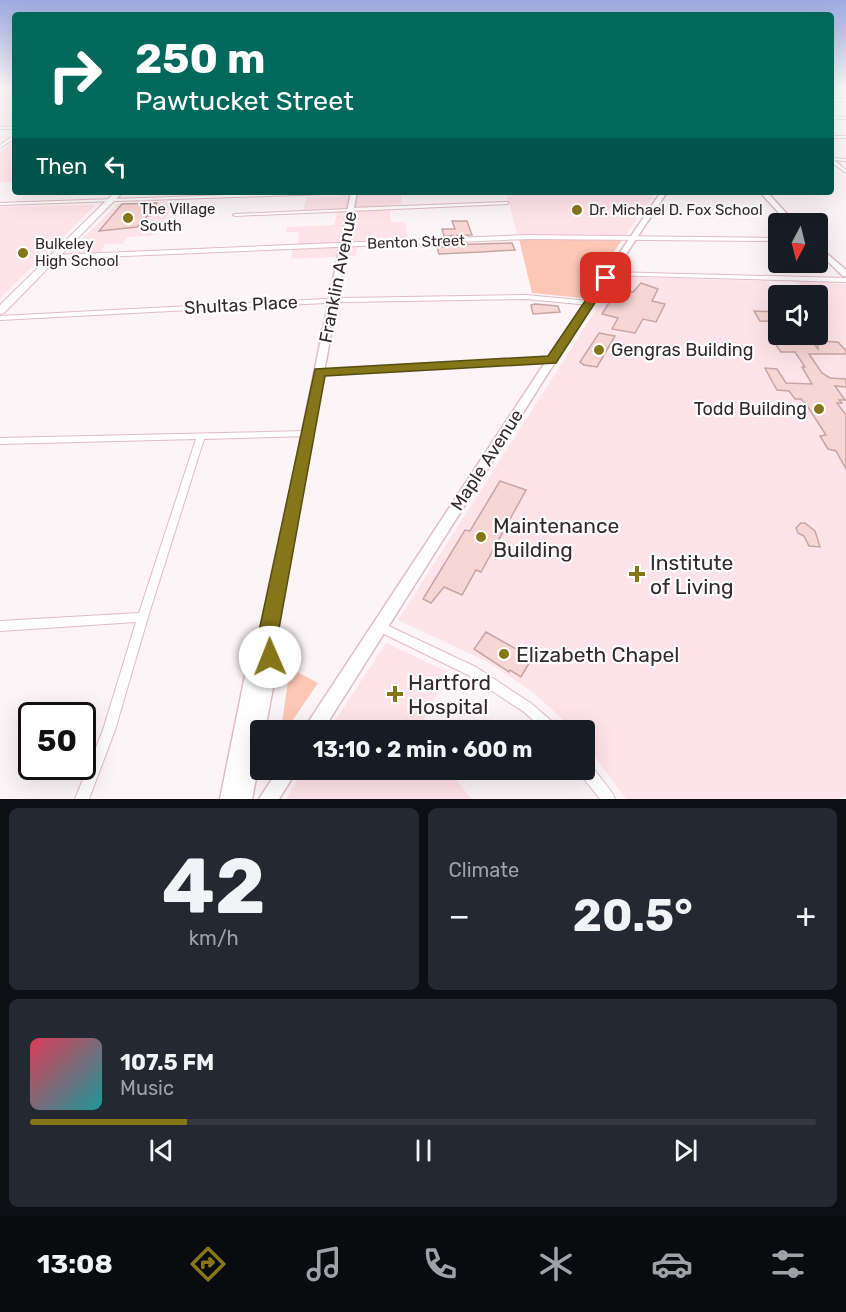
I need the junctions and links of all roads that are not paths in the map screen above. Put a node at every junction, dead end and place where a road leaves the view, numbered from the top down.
1 (834, 162) edge
2 (846, 172) edge
3 (116, 195) edge
4 (234, 195) edge
5 (353, 195) edge
6 (662, 195) edge
7 (766, 195) edge
8 (109, 202) junction
9 (506, 203) dead end
10 (0, 204) edge
11 (351, 209) junction
12 (783, 213) edge
13 (235, 215) dead end
14 (633, 238) junction
15 (768, 240) edge
16 (344, 245) junction
17 (54, 257) junction
18 (828, 257) edge
19 (609, 274) junction
20 (846, 274) edge
21 (846, 280) edge
22 (333, 300) junction
23 (590, 303) junction
24 (0, 311) edge
25 (0, 318) edge
26 (552, 360) junction
27 (319, 372) junction
28 (307, 434) junction
29 (201, 437) junction
30 (0, 441) edge
31 (143, 617) junction
32 (0, 626) edge
33 (378, 626) junction
34 (266, 645) junction
35 (319, 720) edge
36 (542, 720) edge
37 (281, 780) edge
38 (593, 780) edge
39 (82, 799) edge
40 (229, 799) edge
41 (243, 799) edge
42 (268, 799) edge
43 (608, 799) edge

1 - 2 street
3 - 8 main road
4 - 8 street
5 - 11 main road, Franklin Avenue
6 - 14 main road, Maple Avenue
7 - 12 main road
8 - 10 street
8 - 17 main road
9 - 11 street
11 - 13 street
11 - 16 main road, Franklin Avenue
14 - 15 street, Benton Street
14 - 16 street, Benton Street
14 - 19 main road, Maple Avenue
16 - 17 street, Benton Street
16 - 22 main road, Franklin Avenue
17 - 24 main road
18 - 20 main road
19 - 21 street
19 - 23 main road, Maple Avenue
22 - 23 street, Shultas Place
22 - 25 street, Shultas Place
22 - 27 main road, Franklin Avenue
23 - 26 main road, Maple Avenue
26 - 27 street
26 - 33 main road, Maple Avenue
27 - 28 main road, Franklin Avenue
28 - 29 street
28 - 34 main road, Franklin Avenue
29 - 30 street
29 - 31 street
31 - 32 street
31 - 39 street
33 - 35 main road, Maple Avenue
33 - 36 street
34 - 40 main road, Franklin Avenue
34 - 41 main road, Franklin Avenue
37 - 42 main road
38 - 43 street

